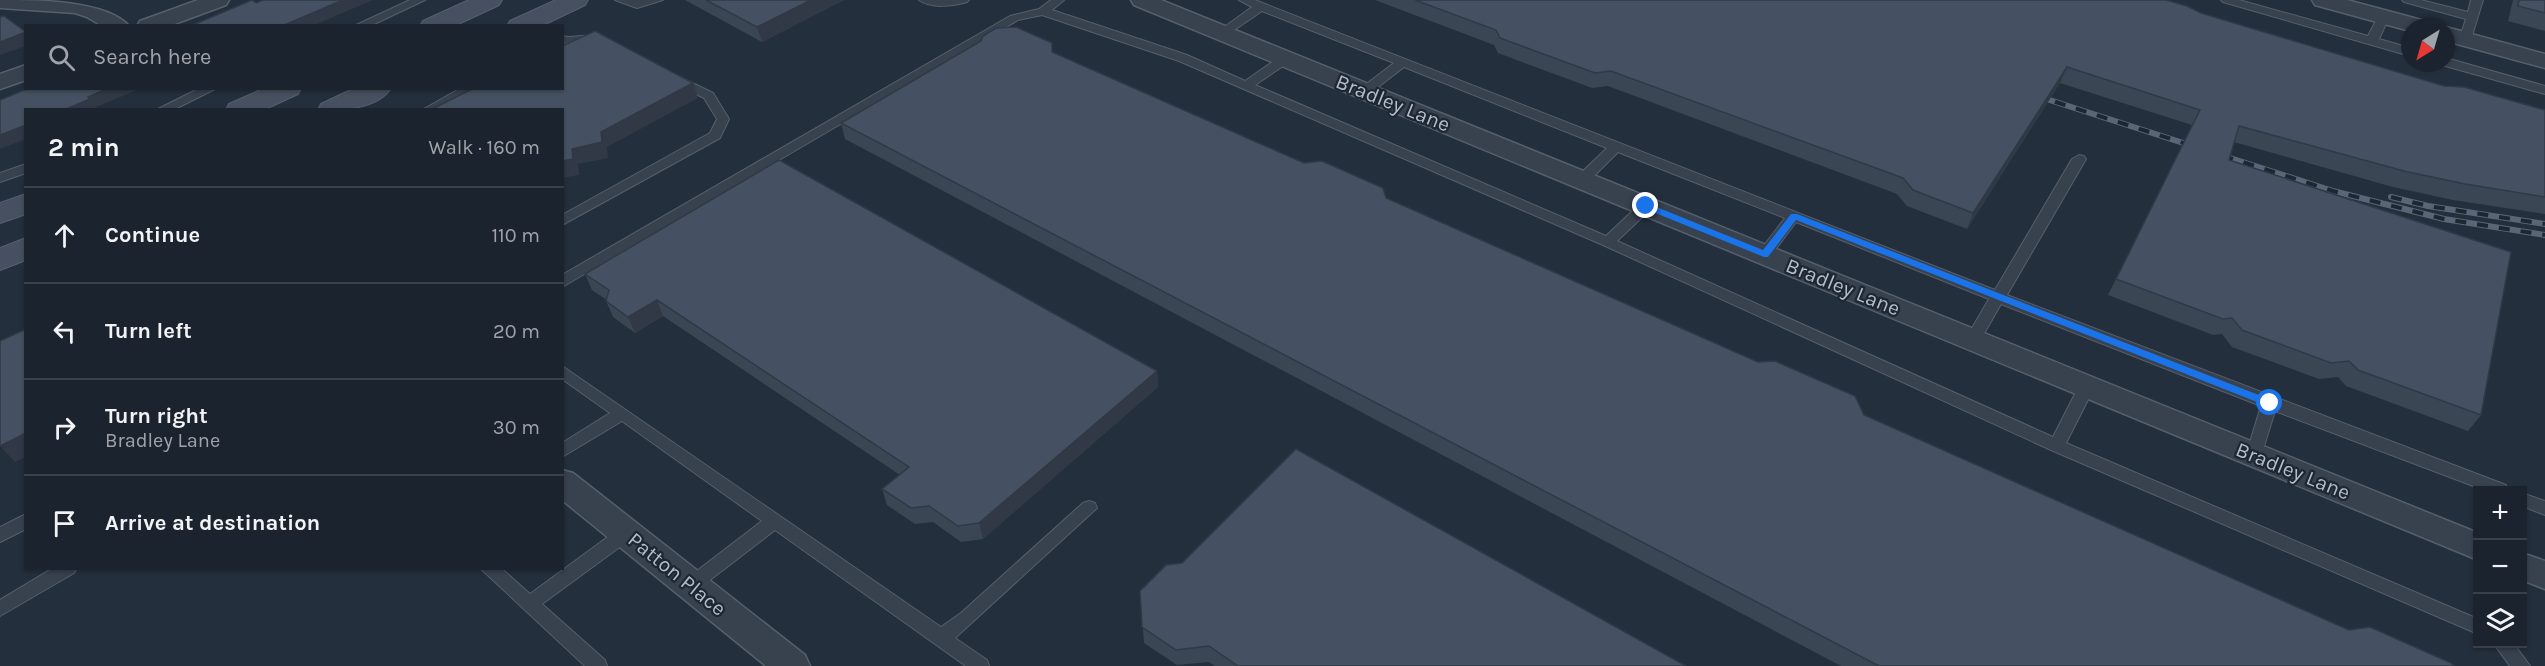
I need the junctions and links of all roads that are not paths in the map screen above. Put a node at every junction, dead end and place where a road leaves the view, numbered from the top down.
1 (218, 0) edge
2 (419, 0) edge
3 (490, 0) edge
4 (576, 0) edge
5 (621, 0) edge
6 (657, 0) edge
7 (926, 0) edge
8 (963, 0) edge
9 (1058, 0) edge
10 (1142, 0) edge
11 (1245, 0) edge
12 (2227, 0) edge
13 (2323, 0) edge
14 (2408, 0) edge
15 (2477, 0) edge
16 (0, 2) edge
17 (1261, 6) junction
18 (1043, 11) junction
19 (2383, 17) junction
20 (2472, 17) junction
21 (2401, 22) edge
22 (115, 24) edge
23 (153, 24) edge
24 (364, 24) edge
25 (436, 24) edge
26 (525, 24) edge
27 (1223, 33) junction
28 (2456, 37) edge
29 (564, 41) edge
30 (607, 41) edge
31 (2372, 41) junction
32 (2401, 49) edge
33 (1285, 59) junction
34 (2545, 61) edge
35 (1403, 62) junction
36 (2455, 65) edge
37 (24, 73) edge
38 (668, 74) edge
39 (0, 82) edge
40 (1247, 86) junction
41 (207, 90) edge
42 (284, 90) edge
43 (374, 90) edge
44 (467, 90) edge
45 (2545, 90) edge
46 (1365, 91) junction
47 (166, 108) edge
48 (243, 108) edge
49 (335, 108) edge
50 (432, 108) edge
51 (1616, 146) junction
52 (2079, 159) dead end
53 (24, 169) edge
54 (0, 178) edge
55 (1582, 180) junction
56 (24, 204) edge
57 (1646, 206) junction
58 (0, 214) edge
59 (1794, 216) junction
60 (564, 220) edge
61 (1608, 242) junction
62 (24, 249) edge
63 (1764, 255) junction
64 (0, 260) edge
65 (564, 281) edge
66 (1998, 297) junction
67 (1973, 340) junction
68 (564, 372) edge
69 (2087, 387) junction
70 (2270, 403) junction
71 (622, 413) junction
72 (2057, 446) junction
73 (564, 451) edge
74 (2254, 455) junction
75 (564, 484) edge
76 (2489, 486) edge
77 (2527, 501) edge
78 (1089, 508) dead end
79 (2545, 508) edge
80 (775, 520) junction
81 (24, 522) edge
82 (626, 533) junction
83 (0, 535) edge
84 (2473, 545) edge
85 (2527, 568) edge
86 (65, 570) edge
87 (491, 570) edge
88 (2545, 575) edge
89 (691, 585) junction
90 (529, 604) junction
91 (0, 609) edge
92 (2473, 625) edge
93 (939, 636) junction
94 (2506, 648) edge
95 (598, 666) edge
96 (792, 666) edge
97 (980, 666) edge
98 (2521, 666) edge

1 - 23 street
2 - 24 lane
3 - 25 main road
4 - 26 main road
5 - 6 lane
7 - 8 lane
9 - 18 lane
10 - 27 street, Bradley Lane
11 - 17 lane
12 - 31 lane
13 - 19 street
14 - 20 lane
15 - 20 lane
16 - 22 street
17 - 27 lane
17 - 35 lane
18 - 40 lane
18 - 65 lane
19 - 21 street
19 - 31 lane
20 - 28 lane
27 - 33 street, Bradley Lane
28 - 34 street
29 - 30 lane
31 - 32 lane
33 - 40 lane
33 - 46 street, Bradley Lane
35 - 46 lane
35 - 51 lane
36 - 45 lane
37 - 39 street
38 - 60 lane
40 - 61 lane
41 - 47 lane
42 - 48 main road
43 - 49 main road
44 - 50 lane
46 - 55 street, Bradley Lane
51 - 55 lane
51 - 59 lane
52 - 66 lane
53 - 54 lane
55 - 57 street, Bradley Lane
56 - 58 main road
57 - 61 lane
57 - 63 street, Bradley Lane
59 - 63 lane
59 - 66 lane
61 - 72 lane
62 - 64 main road
63 - 67 street, Bradley Lane
66 - 67 lane
66 - 70 lane
67 - 69 street, Bradley Lane
68 - 71 lane
69 - 72 lane
69 - 74 street, Bradley Lane
70 - 74 lane
70 - 76 lane
71 - 73 lane
71 - 80 lane
72 - 92 lane
74 - 84 street, Bradley Lane
75 - 82 street, Patton Place
77 - 79 lane
78 - 93 lane
80 - 89 lane
80 - 93 lane
81 - 83 lane
82 - 89 street, Patton Place
82 - 90 lane
85 - 88 street
86 - 91 lane
87 - 90 lane
89 - 96 street, Patton Place
90 - 95 lane
93 - 97 lane
94 - 98 lane

